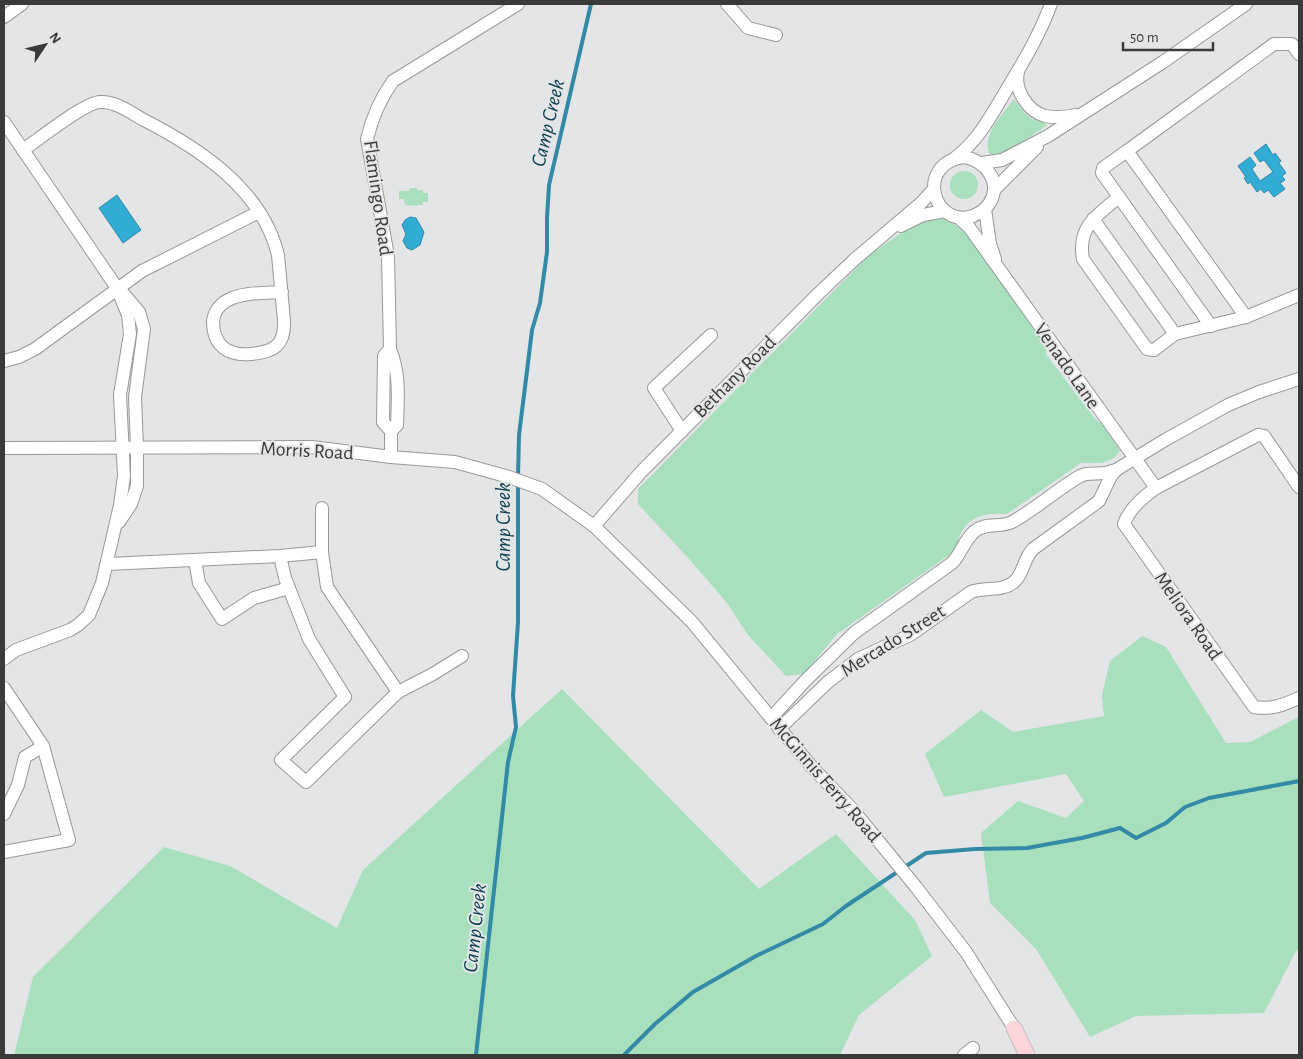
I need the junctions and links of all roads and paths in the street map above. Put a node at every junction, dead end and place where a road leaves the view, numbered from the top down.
1 (22, 4) edge
2 (518, 4) edge
3 (727, 4) edge
4 (1052, 4) edge
5 (1246, 4) edge
6 (501, 8) edge
7 (4, 17) edge
8 (776, 35) dead end
9 (1299, 54) edge
10 (1020, 68) junction
11 (1081, 114) junction
12 (4, 122) edge
13 (981, 132) junction
14 (1048, 136) junction
15 (22, 150) junction
16 (1127, 150) junction
17 (955, 158) junction
18 (979, 162) junction
19 (933, 190) junction
20 (994, 190) junction
21 (1119, 197) junction
22 (985, 209) junction
23 (945, 211) junction
24 (259, 212) junction
25 (960, 219) junction
26 (1093, 219) junction
27 (882, 235) junction
28 (1001, 273) junction
29 (117, 288) junction
30 (282, 292) junction
31 (1299, 295) edge
32 (1246, 317) junction
33 (1211, 326) junction
34 (1175, 334) junction
35 (711, 335) dead end
36 (390, 349) junction
37 (4, 361) edge
38 (1299, 379) edge
39 (384, 396) junction
40 (398, 397) junction
41 (391, 431) junction
42 (682, 431) junction
43 (4, 448) edge
44 (123, 448) junction
45 (138, 448) junction
46 (391, 457) junction
47 (1134, 458) junction
48 (1116, 470) junction
49 (1299, 487) edge
50 (1156, 488) junction
51 (322, 508) dead end
52 (594, 526) junction
53 (114, 531) junction
54 (322, 552) junction
55 (280, 556) junction
56 (195, 560) junction
57 (108, 564) junction
58 (289, 588) junction
59 (462, 656) dead end
60 (4, 659) edge
61 (4, 688) edge
62 (398, 692) junction
63 (1299, 698) edge
64 (771, 718) junction
65 (780, 729) junction
66 (43, 746) junction
67 (4, 814) edge
68 (4, 852) edge
69 (1014, 1028) joint
70 (1028, 1055) edge

1 - 7 street
2 - 6 street, Flamingo Road
3 - 8 street
4 - 10 street
5 - 11 street
6 - 36 street, Flamingo Road
9 - 16 street
10 - 11 street
10 - 13 street
11 - 14 street
12 - 15 street
13 - 17 street
13 - 18 street
14 - 18 street
14 - 20 street
15 - 24 street
15 - 29 street
16 - 21 street
16 - 32 street
17 - 18 street
17 - 19 street
18 - 20 street
19 - 23 street
19 - 27 street, Bethany Road
20 - 22 street
21 - 26 street
21 - 33 street
22 - 25 street
22 - 28 street, Venado Lane
23 - 25 street
23 - 27 street, Bethany Road
24 - 29 street
24 - 30 street
25 - 28 street, Venado Lane
26 - 34 street
26 - 34 street
27 - 42 street, Bethany Road
28 - 47 street, Venado Lane
29 - 37 street
29 - 44 street
29 - 45 street
30 - 30 street
31 - 32 street
32 - 33 street
33 - 34 street
35 - 42 street
36 - 39 street, Flamingo Road
36 - 40 street, Flamingo Road
38 - 47 street, Mercado Street
39 - 40 street
39 - 41 street, Flamingo Road
40 - 41 street, Flamingo Road
41 - 46 street, Flamingo Road
42 - 52 street, Bethany Road
43 - 44 street, Morris Road
44 - 45 street, Morris Road
44 - 53 street
45 - 46 street, Morris Road
45 - 53 street
46 - 52 street, Morris Road
47 - 48 street, Mercado Street
47 - 50 street
48 - 64 street, Mercado Street
48 - 65 street, Mercado Street
49 - 50 street, Meliora Road
50 - 63 street, Meliora Road
51 - 54 street
52 - 64 street, McGinnis Ferry Road
53 - 57 street
54 - 55 street
54 - 62 street
55 - 56 street
55 - 58 street
56 - 57 street
56 - 58 street
57 - 60 street
58 - 62 street
59 - 62 street
61 - 66 street
64 - 65 street, McGinnis Ferry Road
65 - 69 street, McGinnis Ferry Road
66 - 67 street
66 - 68 street
69 - 70 main road, McGinnis Ferry Road

